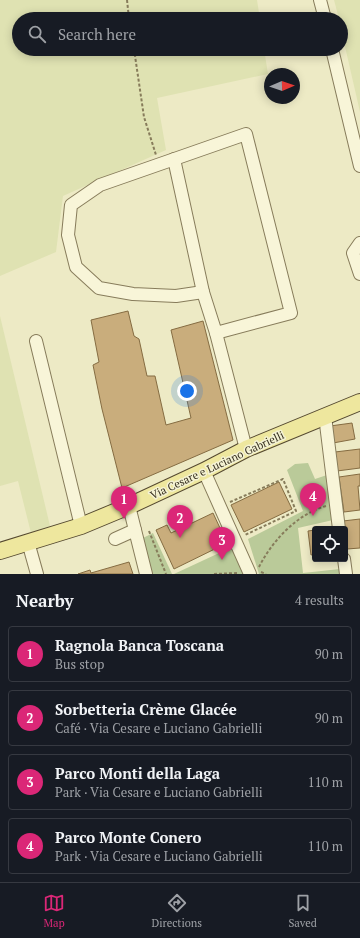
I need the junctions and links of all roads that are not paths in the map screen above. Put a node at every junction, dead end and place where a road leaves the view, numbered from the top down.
1 (320, 0) edge
2 (323, 12) edge
3 (334, 56) edge
4 (174, 159) junction
5 (360, 166) edge
6 (360, 243) edge
7 (360, 274) edge
8 (203, 292) junction
9 (216, 333) junction
10 (36, 341) dead end
11 (360, 402) edge
12 (325, 416) junction
13 (246, 448) junction
14 (204, 471) junction
15 (129, 506) junction
16 (81, 526) junction
17 (339, 526) edge
18 (135, 530) junction
19 (115, 539) dead end
20 (28, 542) junction
21 (0, 551) edge
22 (344, 562) edge
23 (250, 573) edge
24 (37, 574) edge
25 (146, 574) edge
26 (346, 574) edge

1 - 2 street
3 - 5 street
4 - 8 street
4 - 8 street
4 - 9 street
6 - 7 street
8 - 9 street
9 - 13 street
10 - 16 street
11 - 12 main road, Via Cesare e Luciano Gabrielli
12 - 13 main road, Via Cesare e Luciano Gabrielli
12 - 17 street
13 - 14 main road, Via Cesare e Luciano Gabrielli
14 - 15 main road, Via Cesare e Luciano Gabrielli
14 - 23 street
15 - 16 main road, Via Cesare e Luciano Gabrielli
15 - 18 street
16 - 20 main road, Via Cesare e Luciano Gabrielli
18 - 19 street
18 - 25 street
20 - 21 main road, Via Cesare e Luciano Gabrielli
20 - 24 street
22 - 26 street

